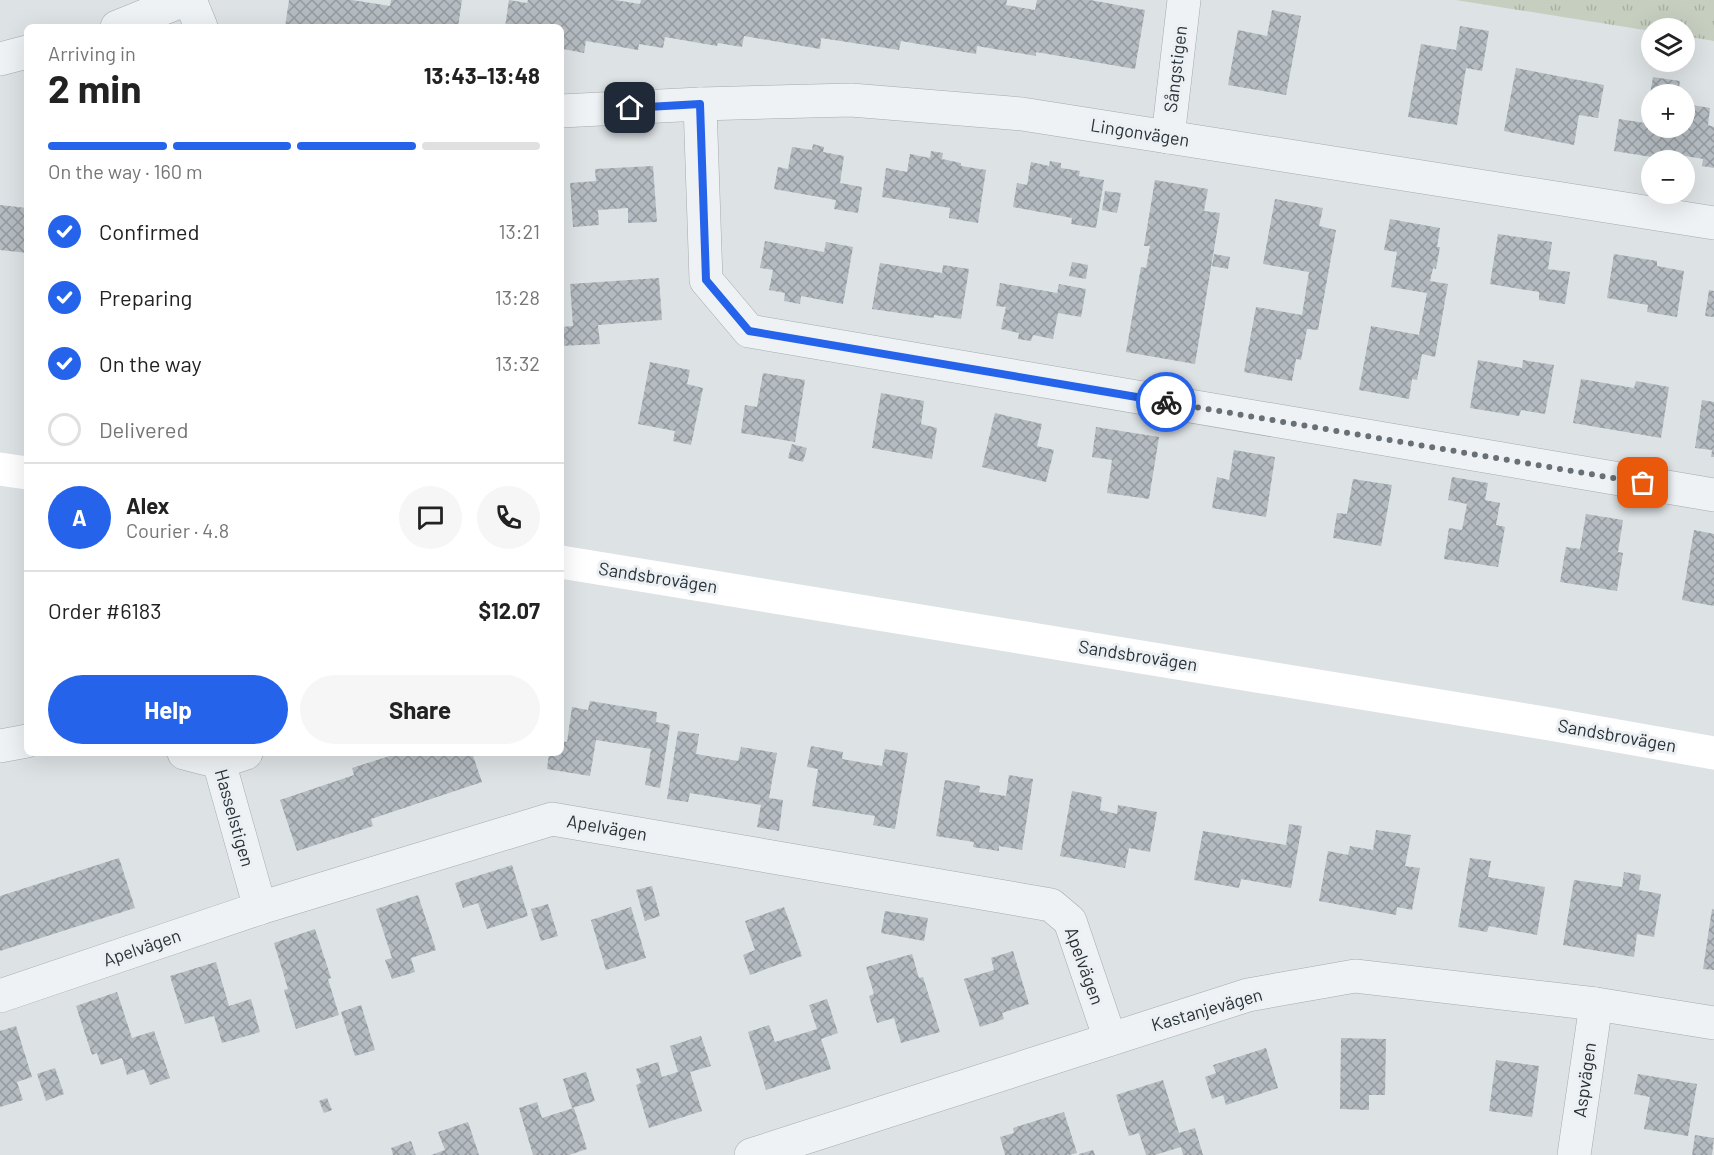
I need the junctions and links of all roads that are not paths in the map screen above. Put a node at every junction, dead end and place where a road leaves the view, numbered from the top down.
1 (184, 0) edge
2 (190, 0) edge
3 (1184, 0) edge
4 (124, 24) edge
5 (200, 24) edge
6 (24, 53) edge
7 (0, 58) edge
8 (700, 104) junction
9 (564, 111) edge
10 (1168, 137) junction
11 (1714, 223) edge
12 (0, 469) edge
13 (24, 473) edge
14 (1714, 495) edge
15 (564, 562) edge
16 (24, 742) edge
17 (0, 746) edge
18 (1714, 753) edge
19 (233, 757) edge
20 (260, 908) junction
21 (0, 996) edge
22 (1596, 1004) junction
23 (1714, 1023) edge
24 (1110, 1039) junction
25 (751, 1155) edge
26 (1574, 1155) edge

1 - 4 street
2 - 5 street
3 - 10 street, Sångstigen
6 - 7 street
8 - 9 street, Lingonvägen
8 - 10 street, Lingonvägen
8 - 14 street
10 - 11 street, Lingonvägen
12 - 13 main road
15 - 18 main road, Sandsbrovägen
16 - 17 street
19 - 20 street, Hasselstigen
20 - 21 street, Apelvägen
20 - 24 street, Apelvägen
22 - 23 street, Kastanjevägen
22 - 24 street, Kastanjevägen
22 - 26 street, Aspvägen
24 - 25 street, Kastanjevägen

